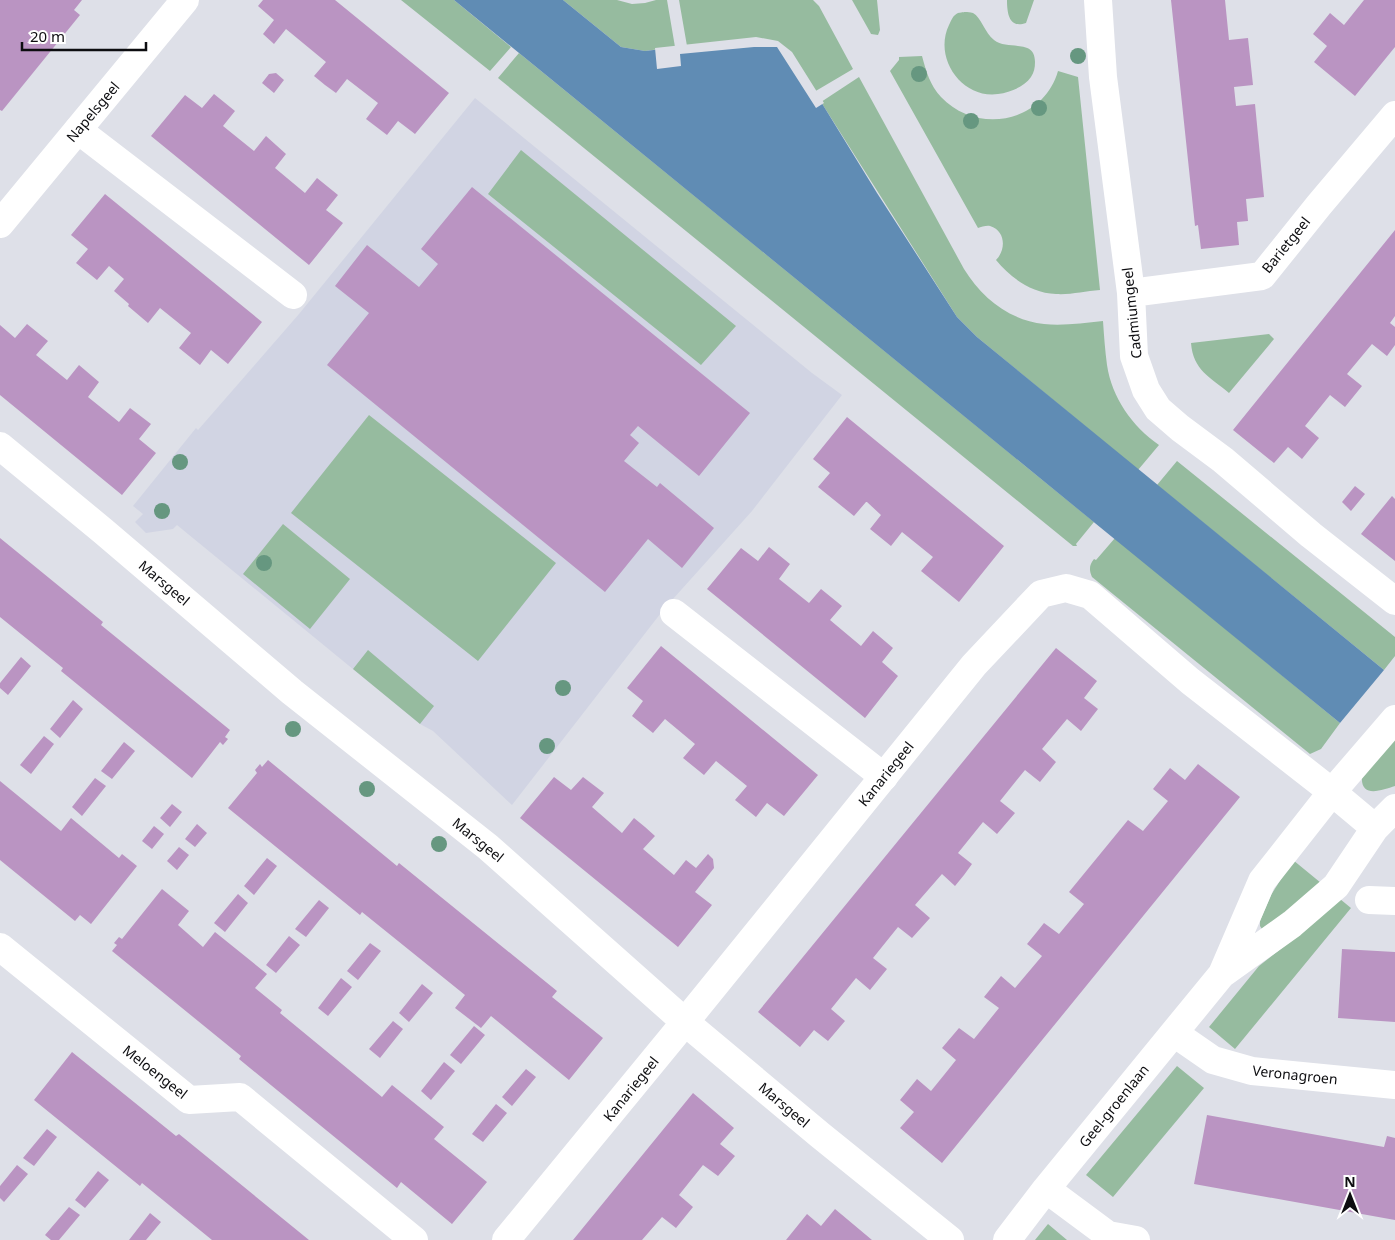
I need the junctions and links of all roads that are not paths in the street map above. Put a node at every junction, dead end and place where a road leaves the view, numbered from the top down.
1 (186, 0) edge
2 (1098, 0) edge
3 (1395, 115) edge
4 (78, 130) junction
5 (0, 224) edge
6 (1131, 293) junction
7 (293, 295) dead end
8 (0, 446) edge
9 (1395, 600) edge
10 (674, 613) dead end
11 (1395, 719) edge
12 (884, 777) junction
13 (1332, 792) junction
14 (1395, 808) edge
15 (1375, 828) junction
16 (0, 947) edge
17 (1222, 974) junction
18 (685, 1022) junction
19 (1174, 1033) junction
20 (1395, 1086) edge
21 (1046, 1189) junction
22 (414, 1240) edge
23 (506, 1240) edge
24 (950, 1240) edge
25 (1008, 1240) edge
26 (1136, 1240) edge

1 - 4 street, Napelsgeel
2 - 6 street, Cadmiumgeel
3 - 6 street, Barietgeel
4 - 5 street, Napelsgeel
4 - 7 street
6 - 9 street, Cadmiumgeel
8 - 18 street, Marsgeel
10 - 12 street
11 - 13 street, Geel-groenlaan
12 - 13 street, Kanariegeel
12 - 18 street, Kanariegeel
13 - 15 street
13 - 17 street, Geel-groenlaan
14 - 15 street, Geel-groenlaan
15 - 17 street, Geel-groenlaan
16 - 22 street, Meloengeel
17 - 19 street, Geel-groenlaan
18 - 23 street, Kanariegeel
18 - 24 street, Marsgeel
19 - 20 street, Veronagroen
19 - 21 street, Geel-groenlaan
21 - 25 street, Geel-groenlaan
21 - 26 street

